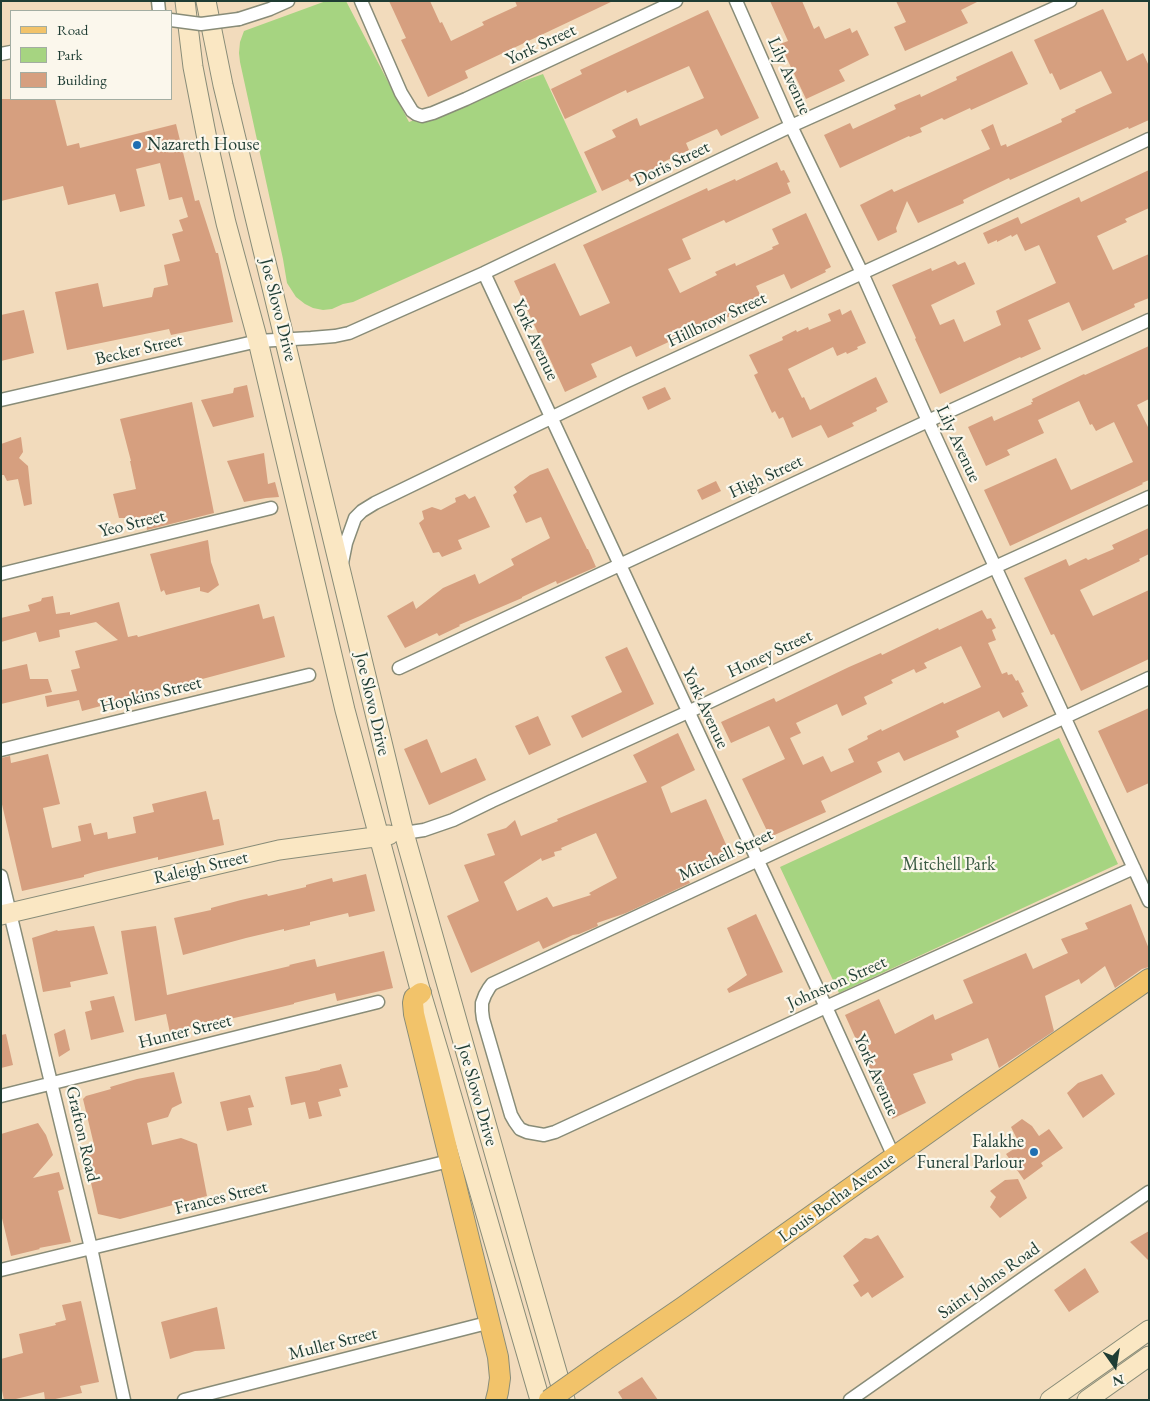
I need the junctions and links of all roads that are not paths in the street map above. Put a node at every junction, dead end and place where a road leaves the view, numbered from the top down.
1 (185, 1) edge
2 (206, 1) edge
3 (288, 1) edge
4 (361, 1) edge
5 (676, 1) edge
6 (736, 1) edge
7 (1070, 1) edge
8 (172, 20) edge
9 (791, 126) junction
10 (1149, 139) edge
11 (484, 273) junction
12 (862, 273) junction
13 (1149, 320) edge
14 (285, 340) junction
15 (258, 341) junction
16 (1, 400) edge
17 (552, 417) junction
18 (928, 421) junction
19 (1149, 498) edge
20 (271, 508) dead end
21 (620, 564) junction
22 (995, 567) junction
23 (341, 571) junction
24 (1, 574) edge
25 (399, 668) dead end
26 (309, 675) dead end
27 (1149, 678) edge
28 (688, 712) junction
29 (1065, 717) junction
30 (1, 750) edge
31 (404, 833) junction
32 (378, 835) junction
33 (757, 860) junction
34 (1134, 868) junction
35 (1, 876) edge
36 (1149, 901) edge
37 (6, 914) edge
38 (1149, 980) edge
39 (421, 993) junction
40 (378, 1002) dead end
41 (826, 1007) junction
42 (52, 1084) junction
43 (1, 1096) edge
44 (555, 1132) joint
45 (894, 1157) junction
46 (449, 1161) junction
47 (1149, 1192) edge
48 (91, 1248) junction
49 (1, 1270) edge
50 (490, 1322) junction
51 (1149, 1330) edge
52 (1149, 1356) edge
53 (124, 1400) edge
54 (184, 1400) edge
55 (496, 1400) edge
56 (540, 1400) edge
57 (549, 1400) edge
58 (566, 1400) edge
59 (850, 1400) edge
60 (1050, 1400) edge
61 (1087, 1400) edge

1 - 15 main road, Joe Slovo Drive
2 - 14 main road, Joe Slovo Drive
3 - 8 street, bridge
4 - 5 street, York Street
6 - 9 street, Lily Avenue
7 - 9 street, Doris Street
9 - 11 street, Doris Street
9 - 12 street, Lily Avenue
10 - 12 street, Hillbrow Street
11 - 14 street, Doris Street
11 - 17 street, York Avenue
12 - 17 street, Hillbrow Street
12 - 18 street, Lily Avenue
13 - 18 street, High Street
14 - 15 street, Becker Street
14 - 23 main road, Joe Slovo Drive
15 - 16 street, Becker Street
15 - 32 main road, Joe Slovo Drive
17 - 21 street, York Avenue
17 - 23 street, Hillbrow Street
18 - 21 street, High Street
18 - 22 street, Lily Avenue
19 - 22 street, Honey Street
20 - 24 street, Yeo Street
21 - 25 street, High Street
21 - 28 street, York Avenue
22 - 28 street, Honey Street
22 - 29 street, Lily Avenue
23 - 31 main road, Joe Slovo Drive
26 - 30 street, Hopkins Street
27 - 29 street, Mitchell Street
28 - 31 street, Honey Street
28 - 33 street, York Avenue
29 - 33 street, Mitchell Street
29 - 34 street, Lily Avenue
31 - 32 main road, Raleigh Street
31 - 58 main road, Joe Slovo Drive
32 - 37 main road, Raleigh Street
32 - 39 main road, Joe Slovo Drive
33 - 41 street, York Avenue
33 - 44 street, Mitchell Street
34 - 36 street, Lily Avenue
34 - 41 street, Johnston Street
35 - 37 street, Grafton Road
37 - 42 street, Grafton Road
38 - 45 main road, Louis Botha Avenue
39 - 46 main road
39 - 56 main road, Joe Slovo Drive
40 - 42 street, Hunter Street
41 - 44 street, Johnston Street
41 - 45 street, York Avenue
42 - 43 street, Hunter Street
42 - 48 street, Grafton Road
45 - 57 main road, Louis Botha Avenue, bridge
46 - 48 street, Frances Street
46 - 50 main road
47 - 59 street, Saint Johns Road
48 - 49 street, Frances Street
48 - 53 street, Grafton Road
50 - 54 street, Muller Street
50 - 55 main road
51 - 60 main road
52 - 61 main road

